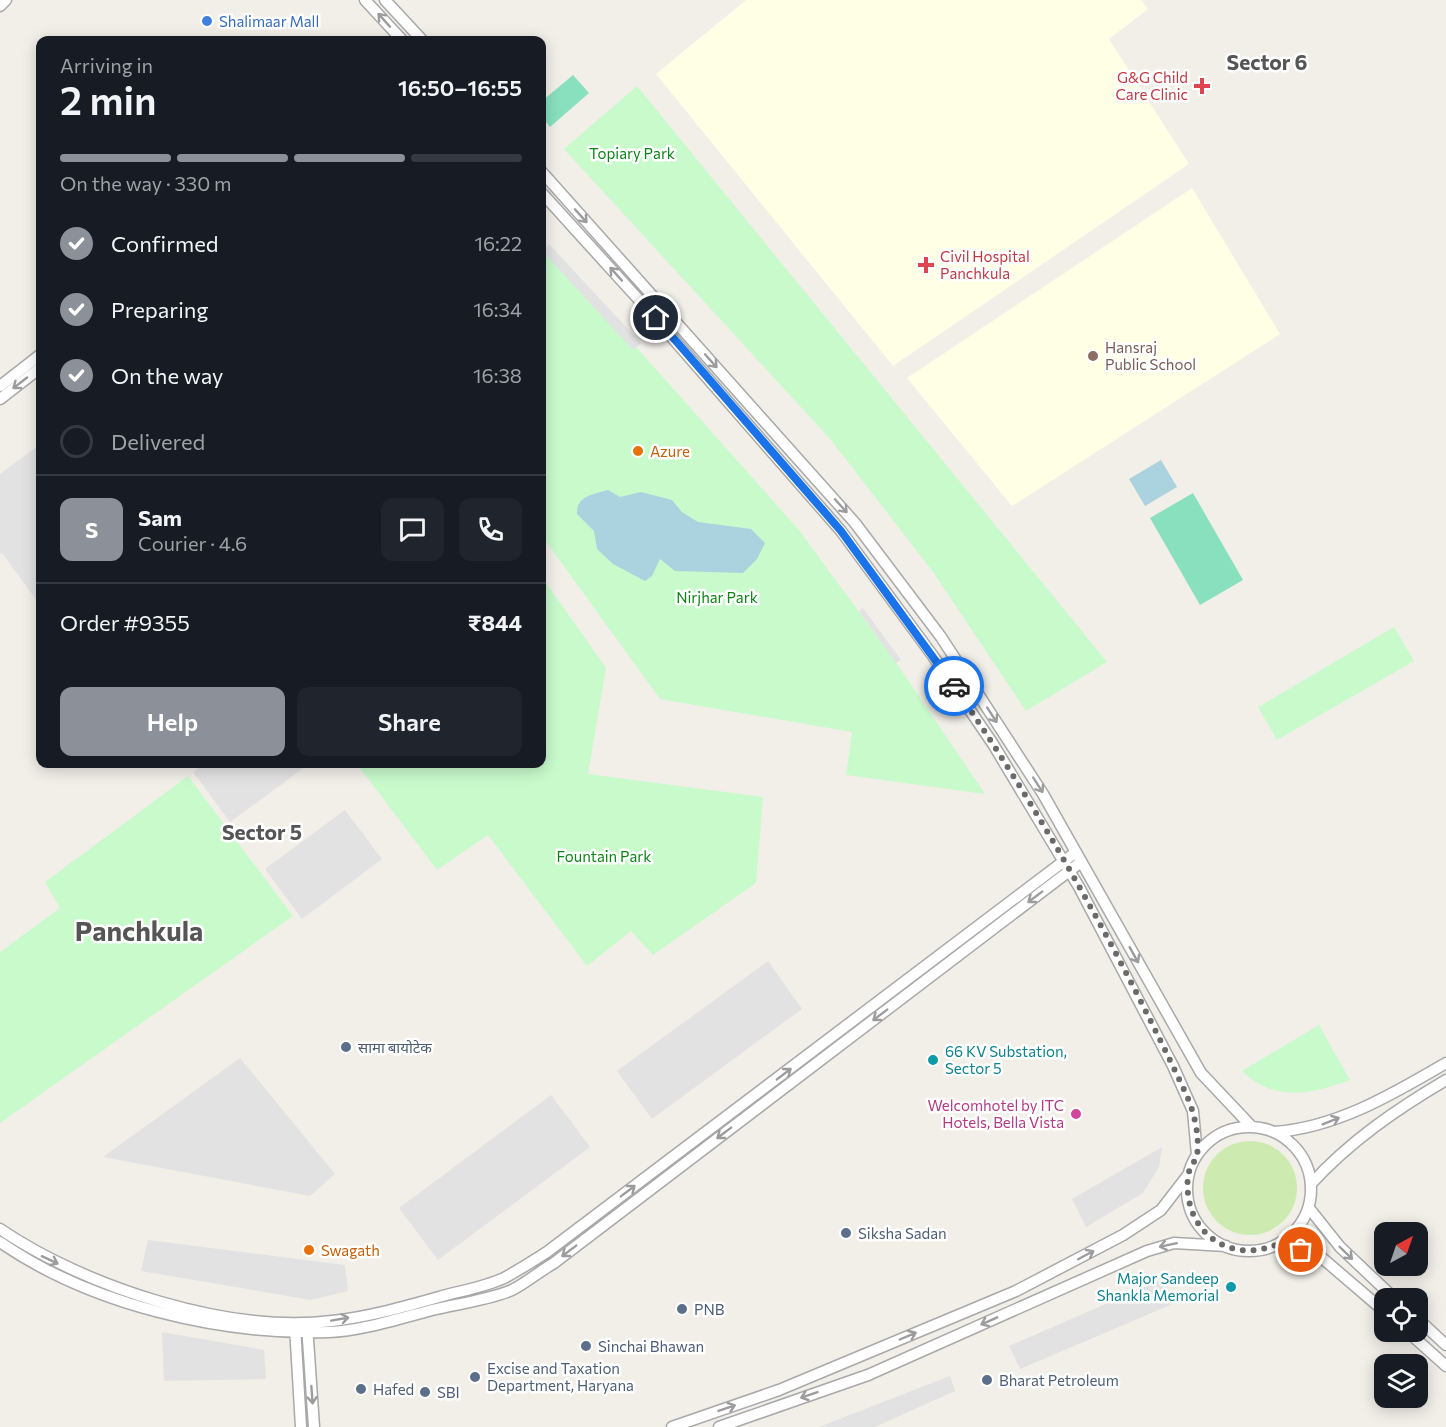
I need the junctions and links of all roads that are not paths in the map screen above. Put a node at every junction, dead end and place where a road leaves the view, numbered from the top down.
1 (6, 0) edge
2 (365, 0) edge
3 (385, 0) edge
4 (0, 6) edge
5 (398, 36) edge
6 (418, 36) edge
7 (546, 176) edge
8 (546, 197) edge
9 (36, 358) edge
10 (36, 371) edge
11 (0, 386) edge
12 (0, 399) edge
13 (1079, 857) junction
14 (1067, 866) junction
15 (1446, 1063) edge
16 (1446, 1080) edge
17 (1252, 1127) junction
18 (1274, 1132) junction
19 (1197, 1155) junction
20 (1188, 1175) junction
21 (1311, 1184) junction
22 (1309, 1208) junction
23 (0, 1229) edge
24 (0, 1242) edge
25 (1281, 1243) junction
26 (1226, 1246) junction
27 (1383, 1288) edge
28 (1374, 1302) edge
29 (295, 1327) junction
30 (307, 1327) junction
31 (1428, 1328) edge
32 (1419, 1342) edge
33 (1446, 1345) edge
34 (1446, 1366) edge
35 (301, 1427) edge
36 (314, 1427) edge
37 (672, 1427) edge
38 (719, 1427) edge

1 - 4 street
5 -> 2 street
3 - 6 street
7 -> 13 street
14 -> 8 street
9 - 11 street
10 -> 12 street
13 - 14 street
13 -> 17 street
14 - 19 street
14 - 30 street
18 -> 15 street
16 - 21 street
17 - 18 street
17 - 19 street
18 - 21 street
19 - 20 street
20 - 26 street
37 -> 20 street
21 - 22 street
22 - 25 street
22 -> 27 street
23 -> 29 street
24 - 29 street
25 - 26 street
25 - 28 street
26 -> 38 street
29 - 30 street
29 - 35 street
30 -> 36 street
31 - 33 street
32 - 34 street

